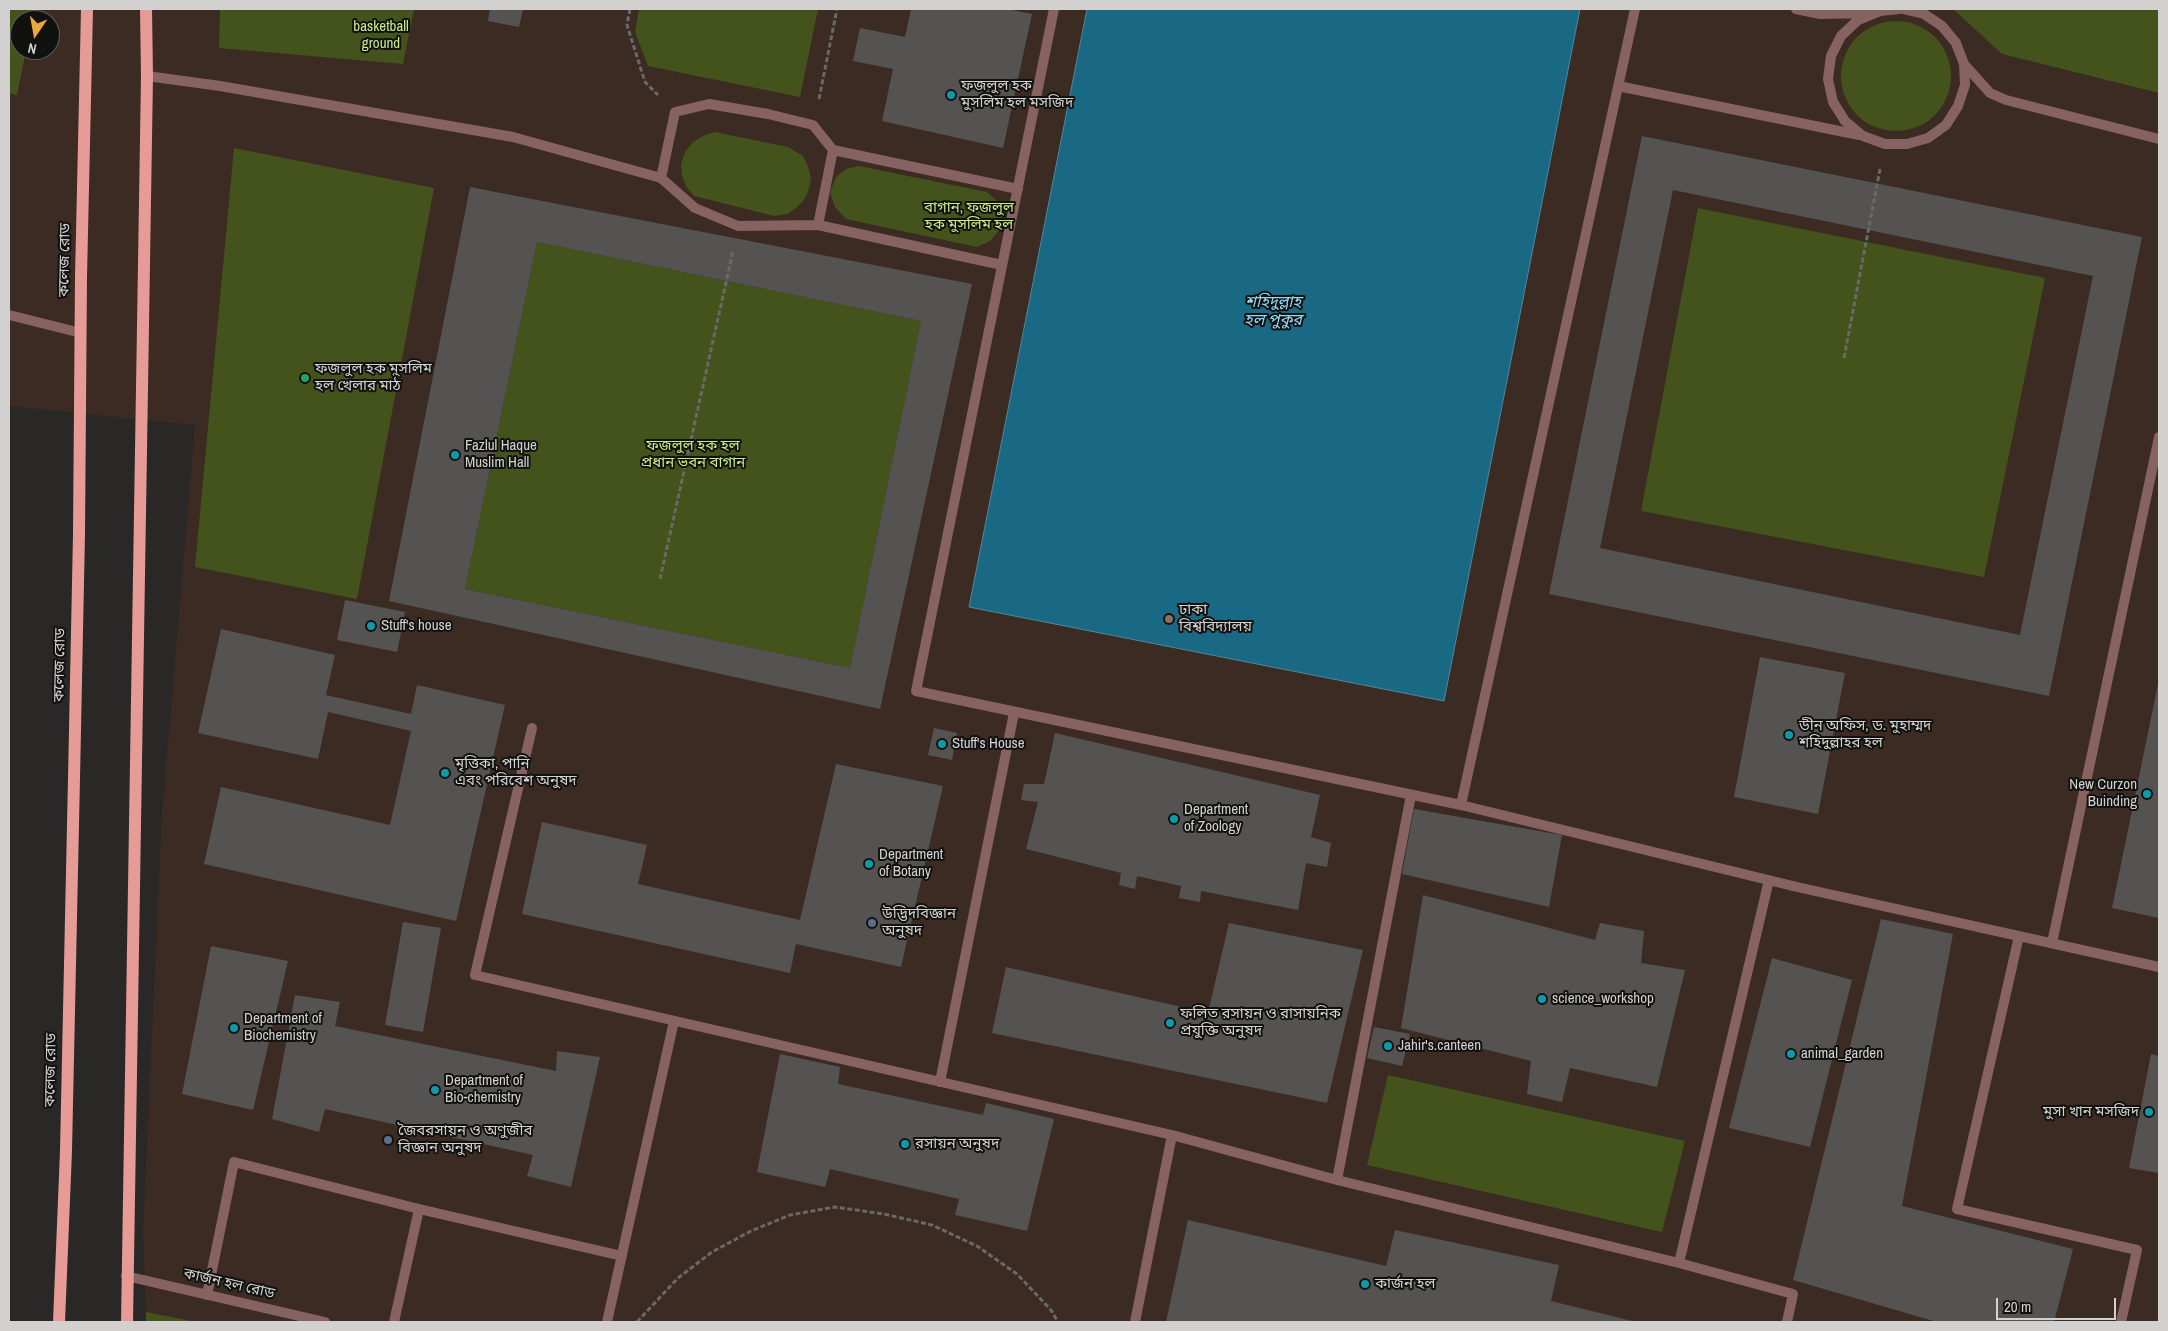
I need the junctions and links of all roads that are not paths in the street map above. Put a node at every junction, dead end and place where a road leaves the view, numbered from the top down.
1 (87, 9) edge
2 (146, 9) edge
3 (1054, 9) edge
4 (1635, 9) edge
5 (1796, 9) edge
6 (1901, 9) edge
7 (1880, 10) junction
8 (1964, 64) junction
9 (147, 76) junction
10 (1618, 86) junction
11 (1863, 136) junction
12 (2159, 139) edge
13 (833, 150) junction
14 (661, 178) junction
15 (1018, 189) junction
16 (818, 225) junction
17 (1002, 265) junction
18 (9, 315) edge
19 (81, 333) junction
20 (2159, 437) edge
21 (1014, 713) junction
22 (532, 728) dead end
23 (1411, 795) junction
24 (1460, 805) junction
25 (1769, 880) junction
26 (2019, 936) junction
27 (2052, 943) junction
28 (2159, 967) edge
29 (674, 1020) junction
30 (940, 1082) junction
31 (1172, 1135) junction
32 (1337, 1180) junction
33 (419, 1209) junction
34 (622, 1256) junction
35 (1679, 1263) junction
36 (126, 1276) junction
37 (207, 1295) junction
38 (59, 1322) edge
39 (127, 1322) edge
40 (325, 1322) edge
41 (394, 1322) edge
42 (608, 1322) edge
43 (1135, 1322) edge
44 (1787, 1322) edge
45 (2121, 1322) edge

1 - 19 main road, কলেজ রোড
2 - 9 main road
3 - 15 lane
4 - 10 lane
5 - 7 lane
6 - 7 lane
6 - 8 lane
7 - 11 lane
8 - 11 lane
8 - 12 lane
9 - 14 lane
9 - 36 main road
10 - 11 lane
10 - 24 lane
13 - 14 lane
13 - 15 lane
13 - 16 lane
14 - 16 lane
15 - 17 lane
16 - 17 lane
17 - 21 lane
18 - 19 lane
19 - 38 main road, কলেজ রোড
20 - 27 lane
21 - 23 lane
21 - 30 lane
22 - 29 lane
23 - 24 lane
23 - 32 lane
24 - 25 lane
25 - 26 lane
25 - 35 lane
26 - 27 lane
26 - 45 lane
27 - 28 lane
29 - 30 lane
29 - 34 lane
30 - 31 lane
31 - 32 lane
31 - 43 lane
32 - 35 lane
33 - 34 lane
33 - 37 lane
33 - 41 lane
34 - 42 lane
35 - 44 lane
36 - 37 lane, কার্জন হল রোড
36 - 39 main road
37 - 40 lane, কার্জন হল রোড

